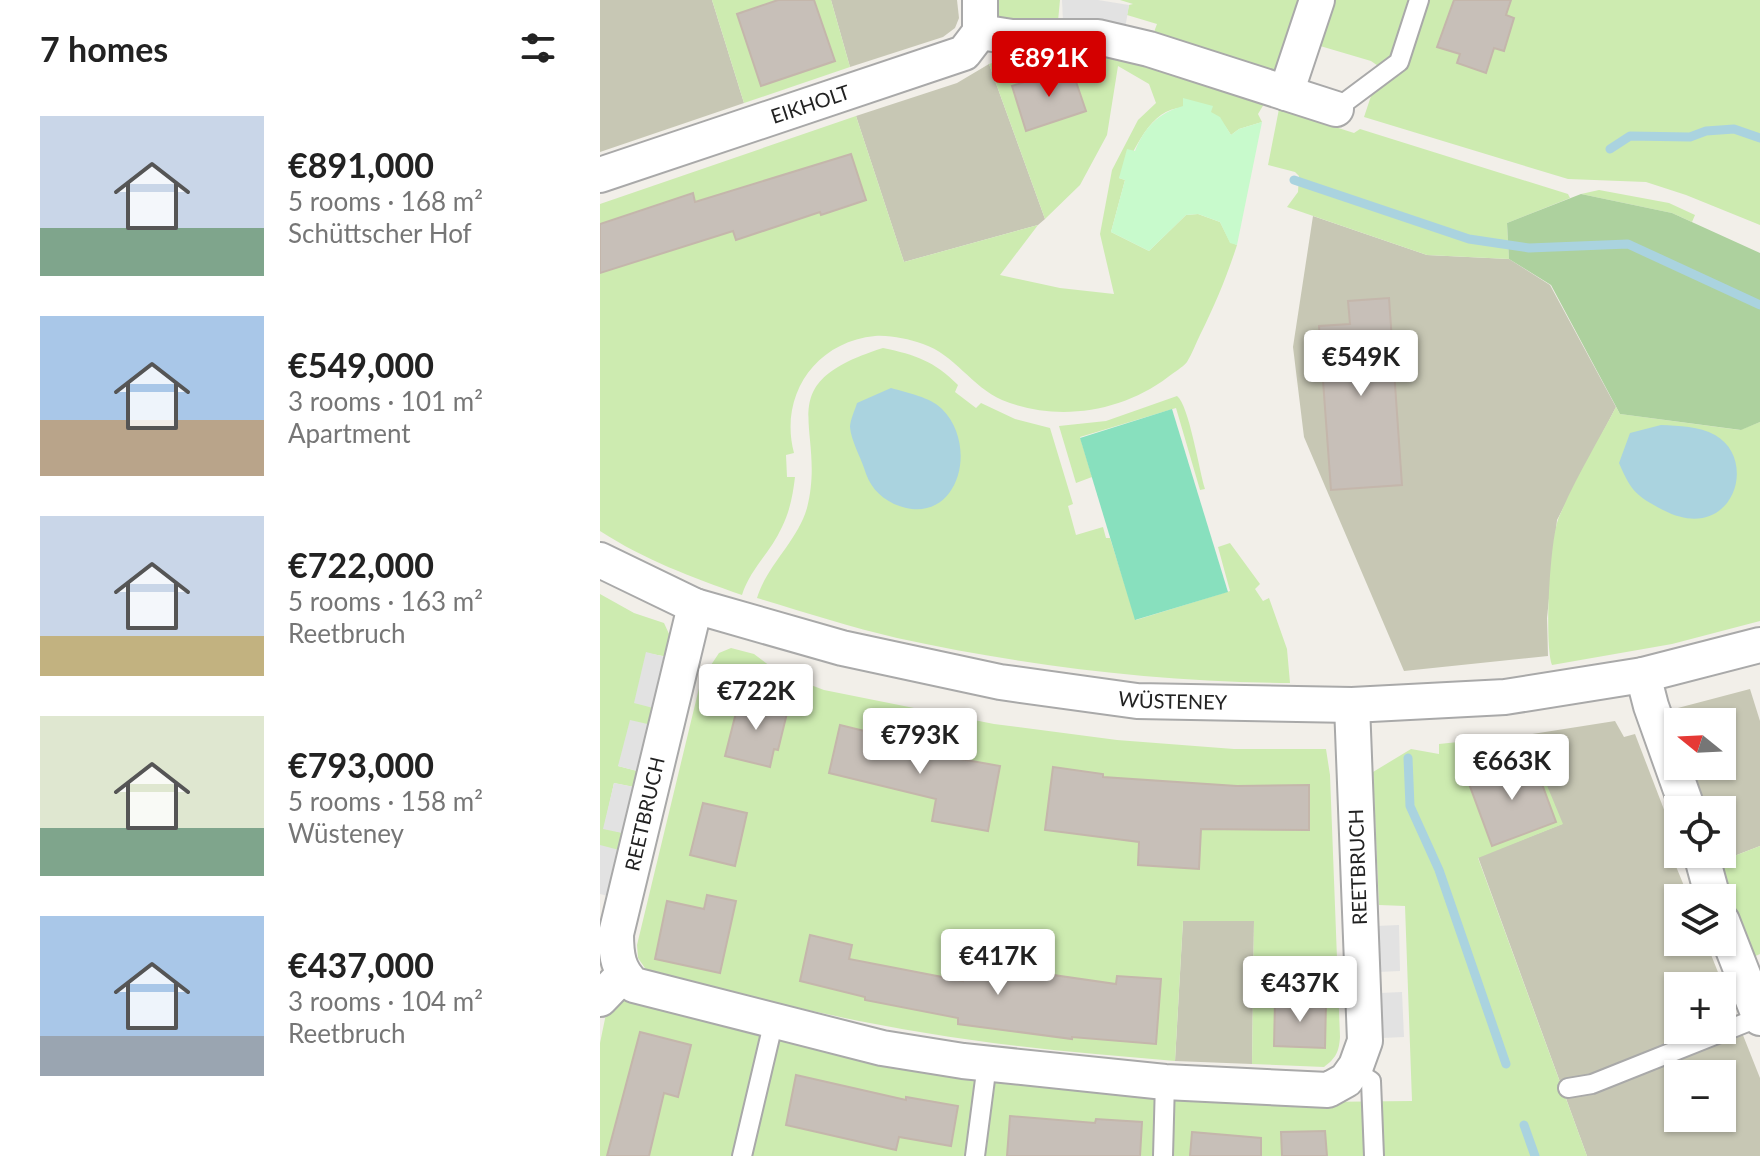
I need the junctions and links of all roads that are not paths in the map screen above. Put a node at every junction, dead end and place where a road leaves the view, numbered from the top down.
1 (1317, 0) edge
2 (1419, 0) edge
3 (980, 16) edge
4 (1286, 93) junction
5 (1336, 109) joint
6 (600, 175) edge
7 (600, 560) edge
8 (695, 606) junction
9 (1760, 645) edge
10 (1643, 675) junction
11 (1352, 705) junction
12 (1683, 796) edge
13 (1736, 956) edge
14 (611, 987) edge
15 (1760, 1017) edge
16 (774, 1020) junction
17 (987, 1064) junction
18 (1362, 1075) junction
19 (1165, 1082) junction
20 (1568, 1088) dead end
21 (742, 1156) edge
22 (975, 1156) edge
23 (1163, 1156) edge
24 (1374, 1156) edge

1 - 4 street
2 - 5 lane
3 - 4 street
3 - 6 street, EIKHOLT
4 - 5 street
7 - 8 street, WÜSTENEY
8 - 11 street, WÜSTENEY
8 - 14 street, REETBRUCH
9 - 10 street, WÜSTENEY
10 - 11 street, WÜSTENEY
10 - 12 street
11 - 18 street, REETBRUCH
13 - 15 street
14 - 16 street, REETBRUCH
15 - 20 lane
16 - 17 street, REETBRUCH
16 - 21 lane
17 - 19 street, REETBRUCH
17 - 22 lane
18 - 19 street, REETBRUCH
18 - 24 lane, REETBRUCH
19 - 23 lane

